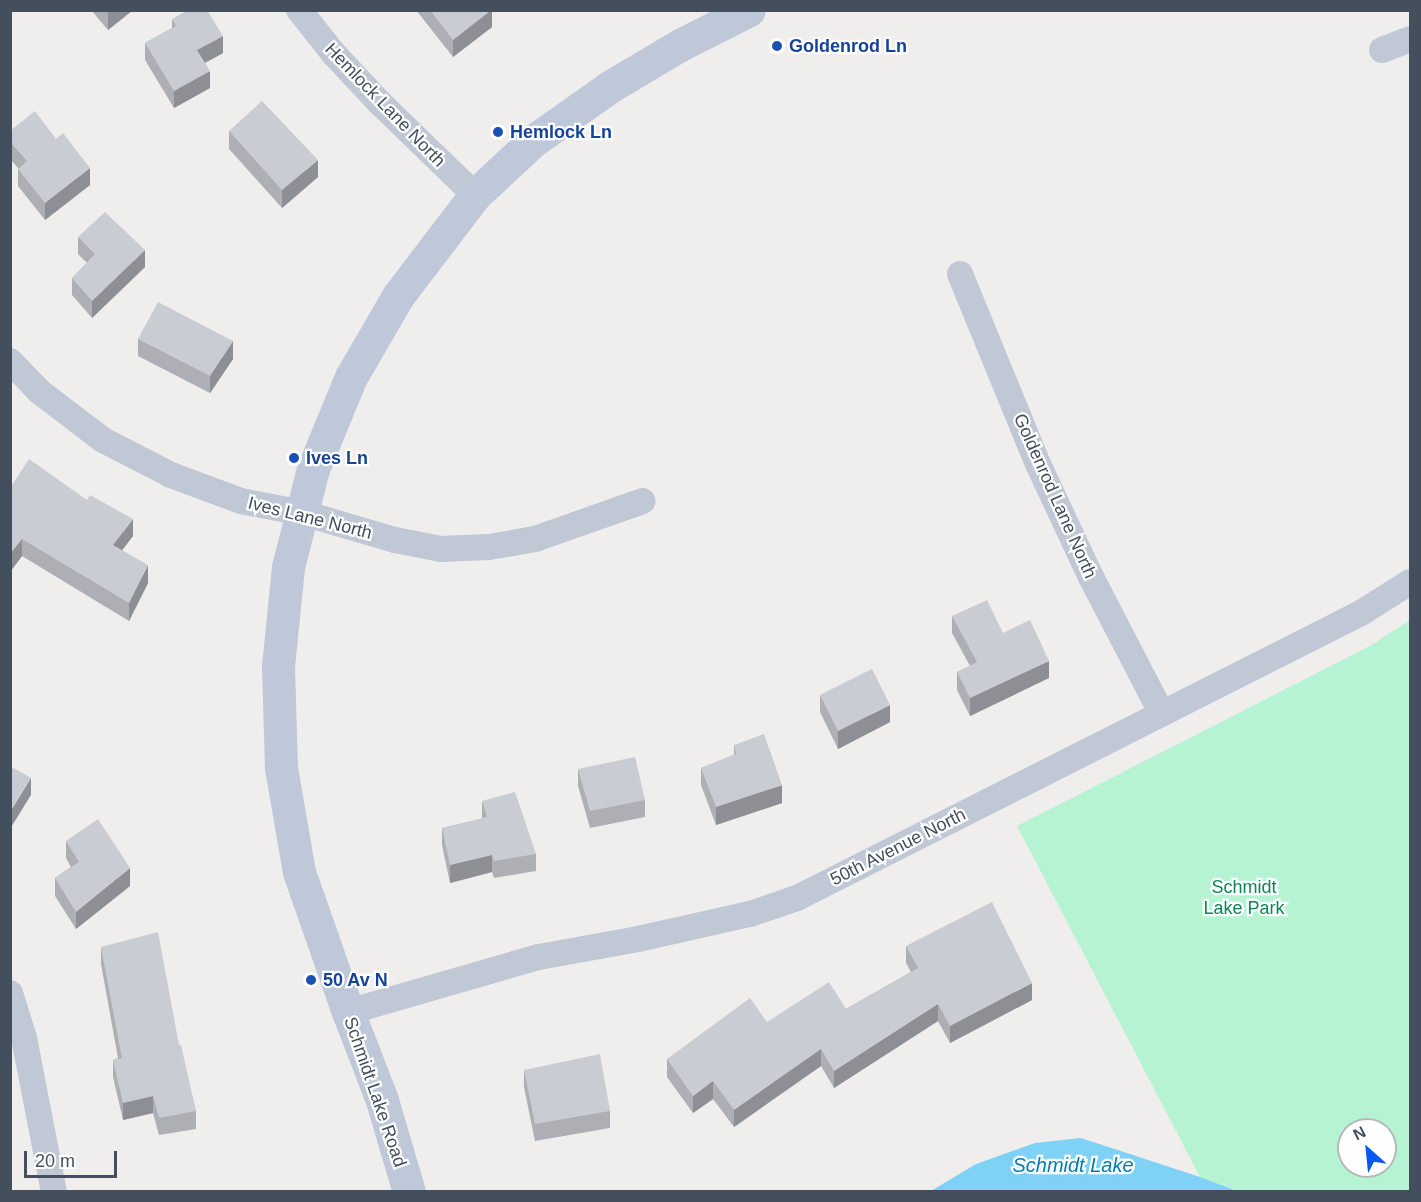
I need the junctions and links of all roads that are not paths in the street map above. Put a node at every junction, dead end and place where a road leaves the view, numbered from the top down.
1 (299, 10) edge
2 (748, 10) edge
3 (1410, 39) edge
4 (1382, 50) dead end
5 (475, 195) junction
6 (960, 274) dead end
7 (10, 361) edge
8 (643, 501) dead end
9 (303, 513) junction
10 (1410, 582) edge
11 (1162, 714) junction
12 (10, 993) edge
13 (348, 1012) junction
14 (54, 1191) edge
15 (409, 1191) edge

1 - 5 street, Hemlock Lane North
2 - 5 street, Schmidt Lake Road
3 - 4 street
5 - 9 street, Schmidt Lake Road
6 - 11 street, Goldenrod Lane North
7 - 9 street, Ives Lane North
8 - 9 street, Ives Lane North
9 - 13 street, Schmidt Lake Road
10 - 11 street, 50th Avenue North
11 - 13 street, 50th Avenue North
12 - 14 street
13 - 15 street, Schmidt Lake Road

